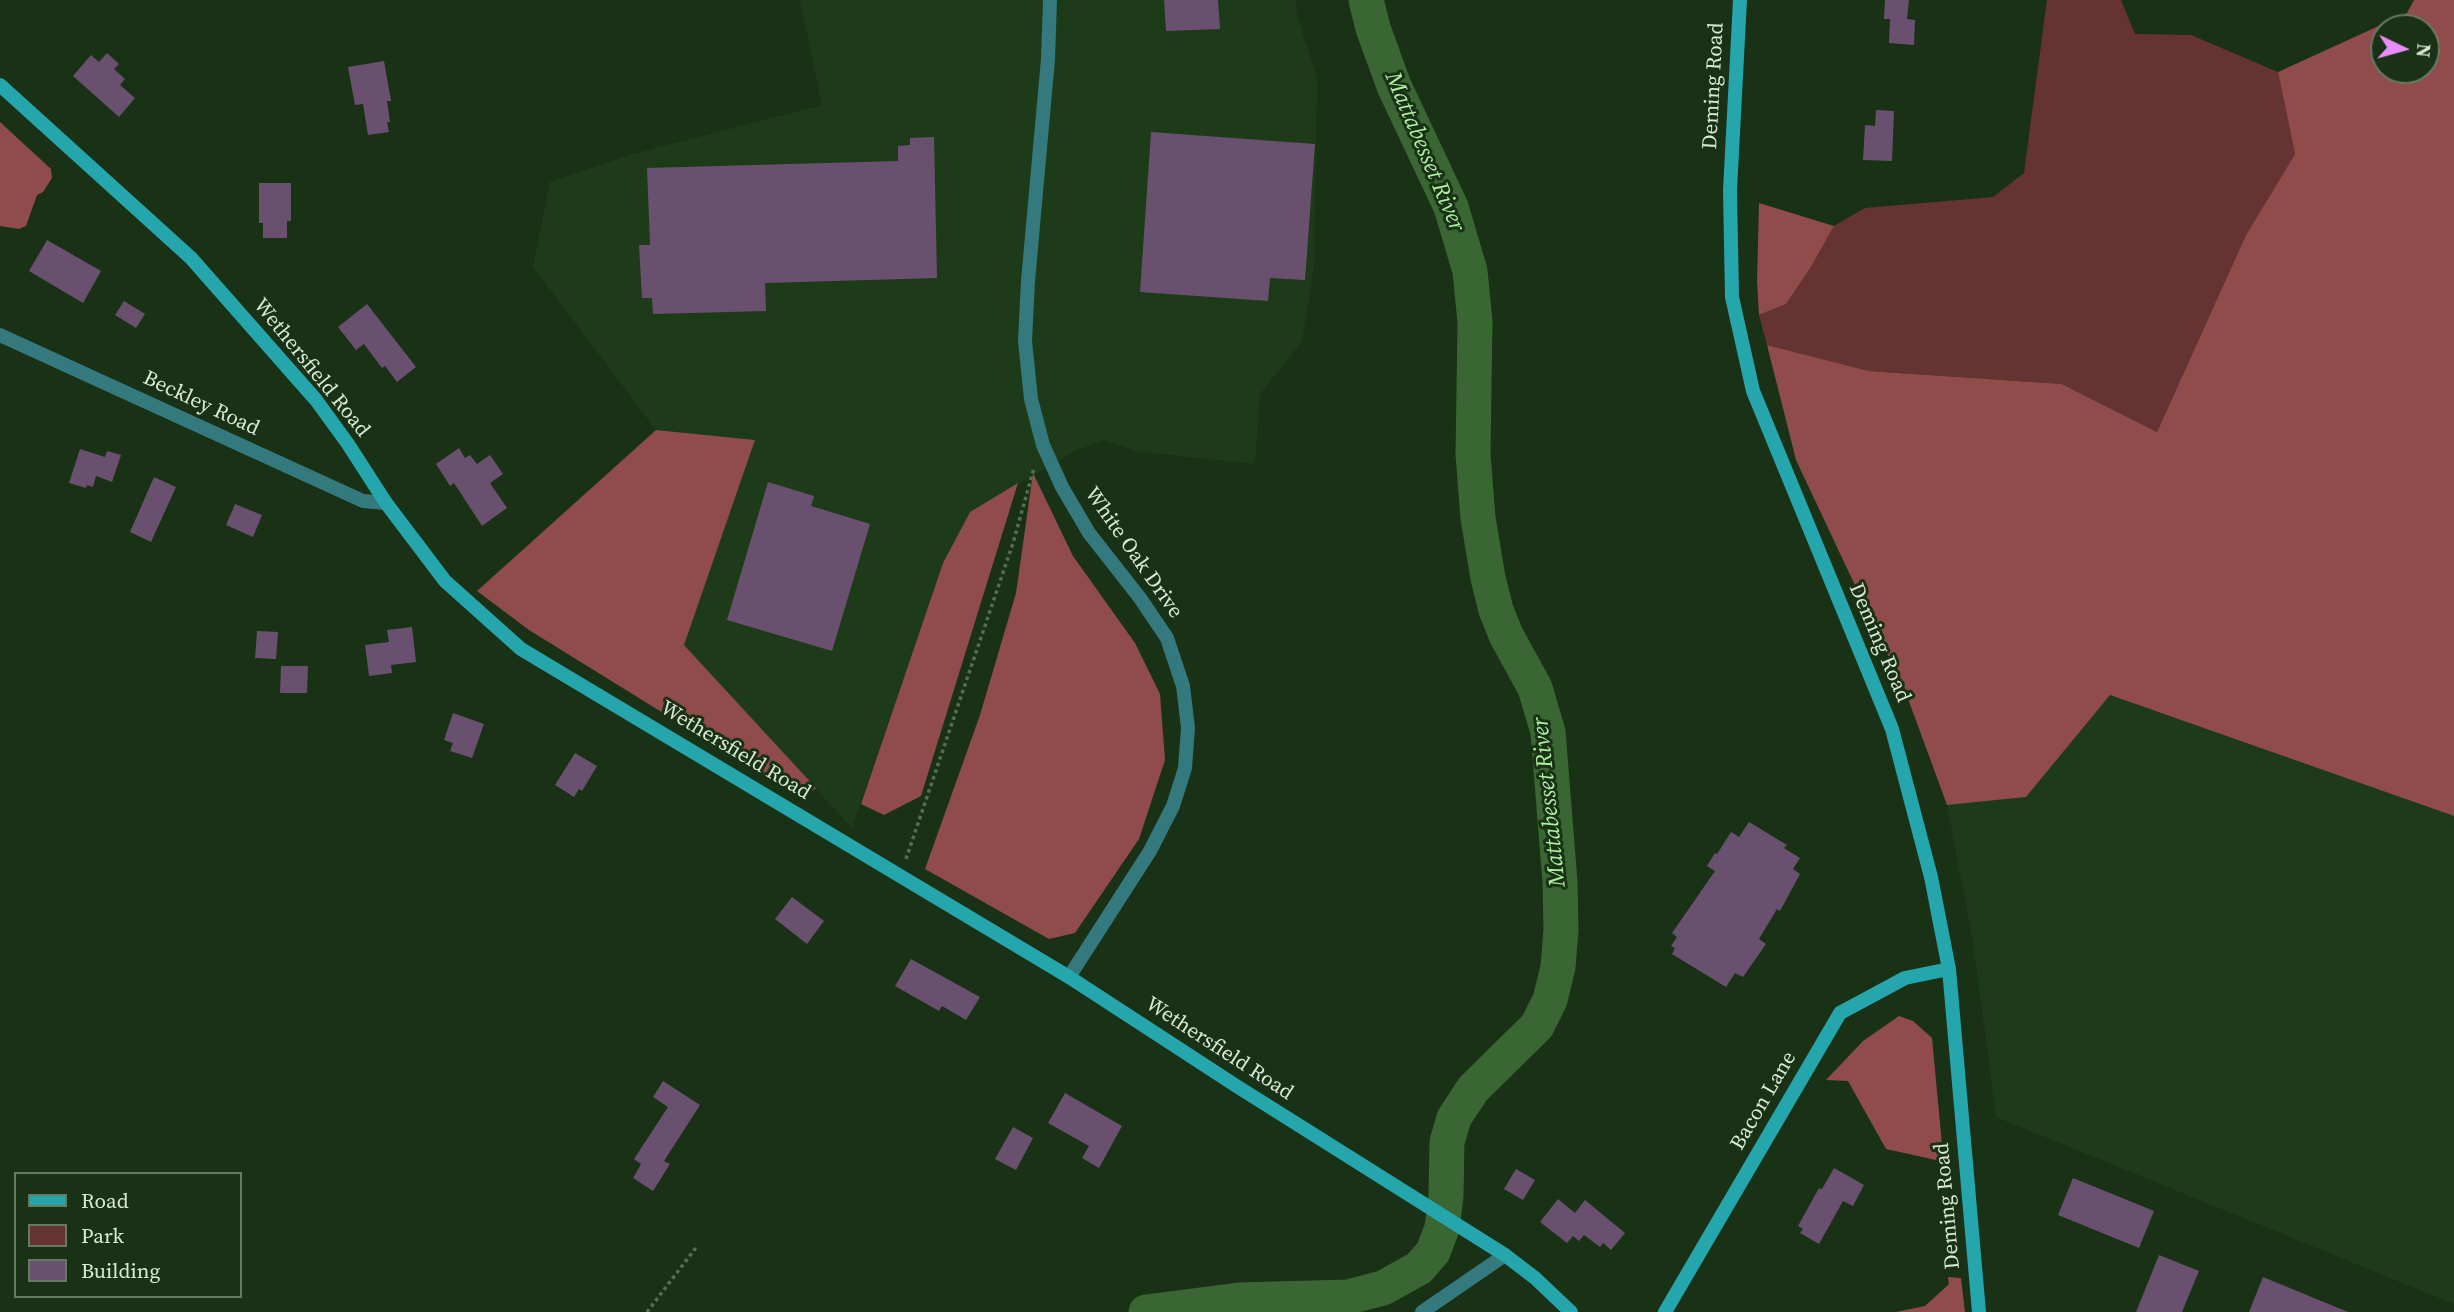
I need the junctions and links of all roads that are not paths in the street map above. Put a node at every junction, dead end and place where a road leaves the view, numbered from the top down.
1 (1050, 0) edge
2 (1740, 0) edge
3 (0, 85) edge
4 (0, 335) edge
5 (386, 503) junction
6 (1949, 969) junction
7 (1069, 977) junction
8 (1504, 1255) junction
9 (1422, 1312) edge
10 (1572, 1312) edge
11 (1665, 1312) edge
12 (1979, 1312) edge

1 - 7 street, White Oak Drive
2 - 6 street, Deming Road
3 - 5 street, Wethersfield Road
4 - 5 street, Beckley Road
5 - 7 street, Wethersfield Road
6 - 11 street, Bacon Lane
6 - 12 street, Deming Road
7 - 8 street, Wethersfield Road
8 - 9 street
8 - 10 street, Wethersfield Road

